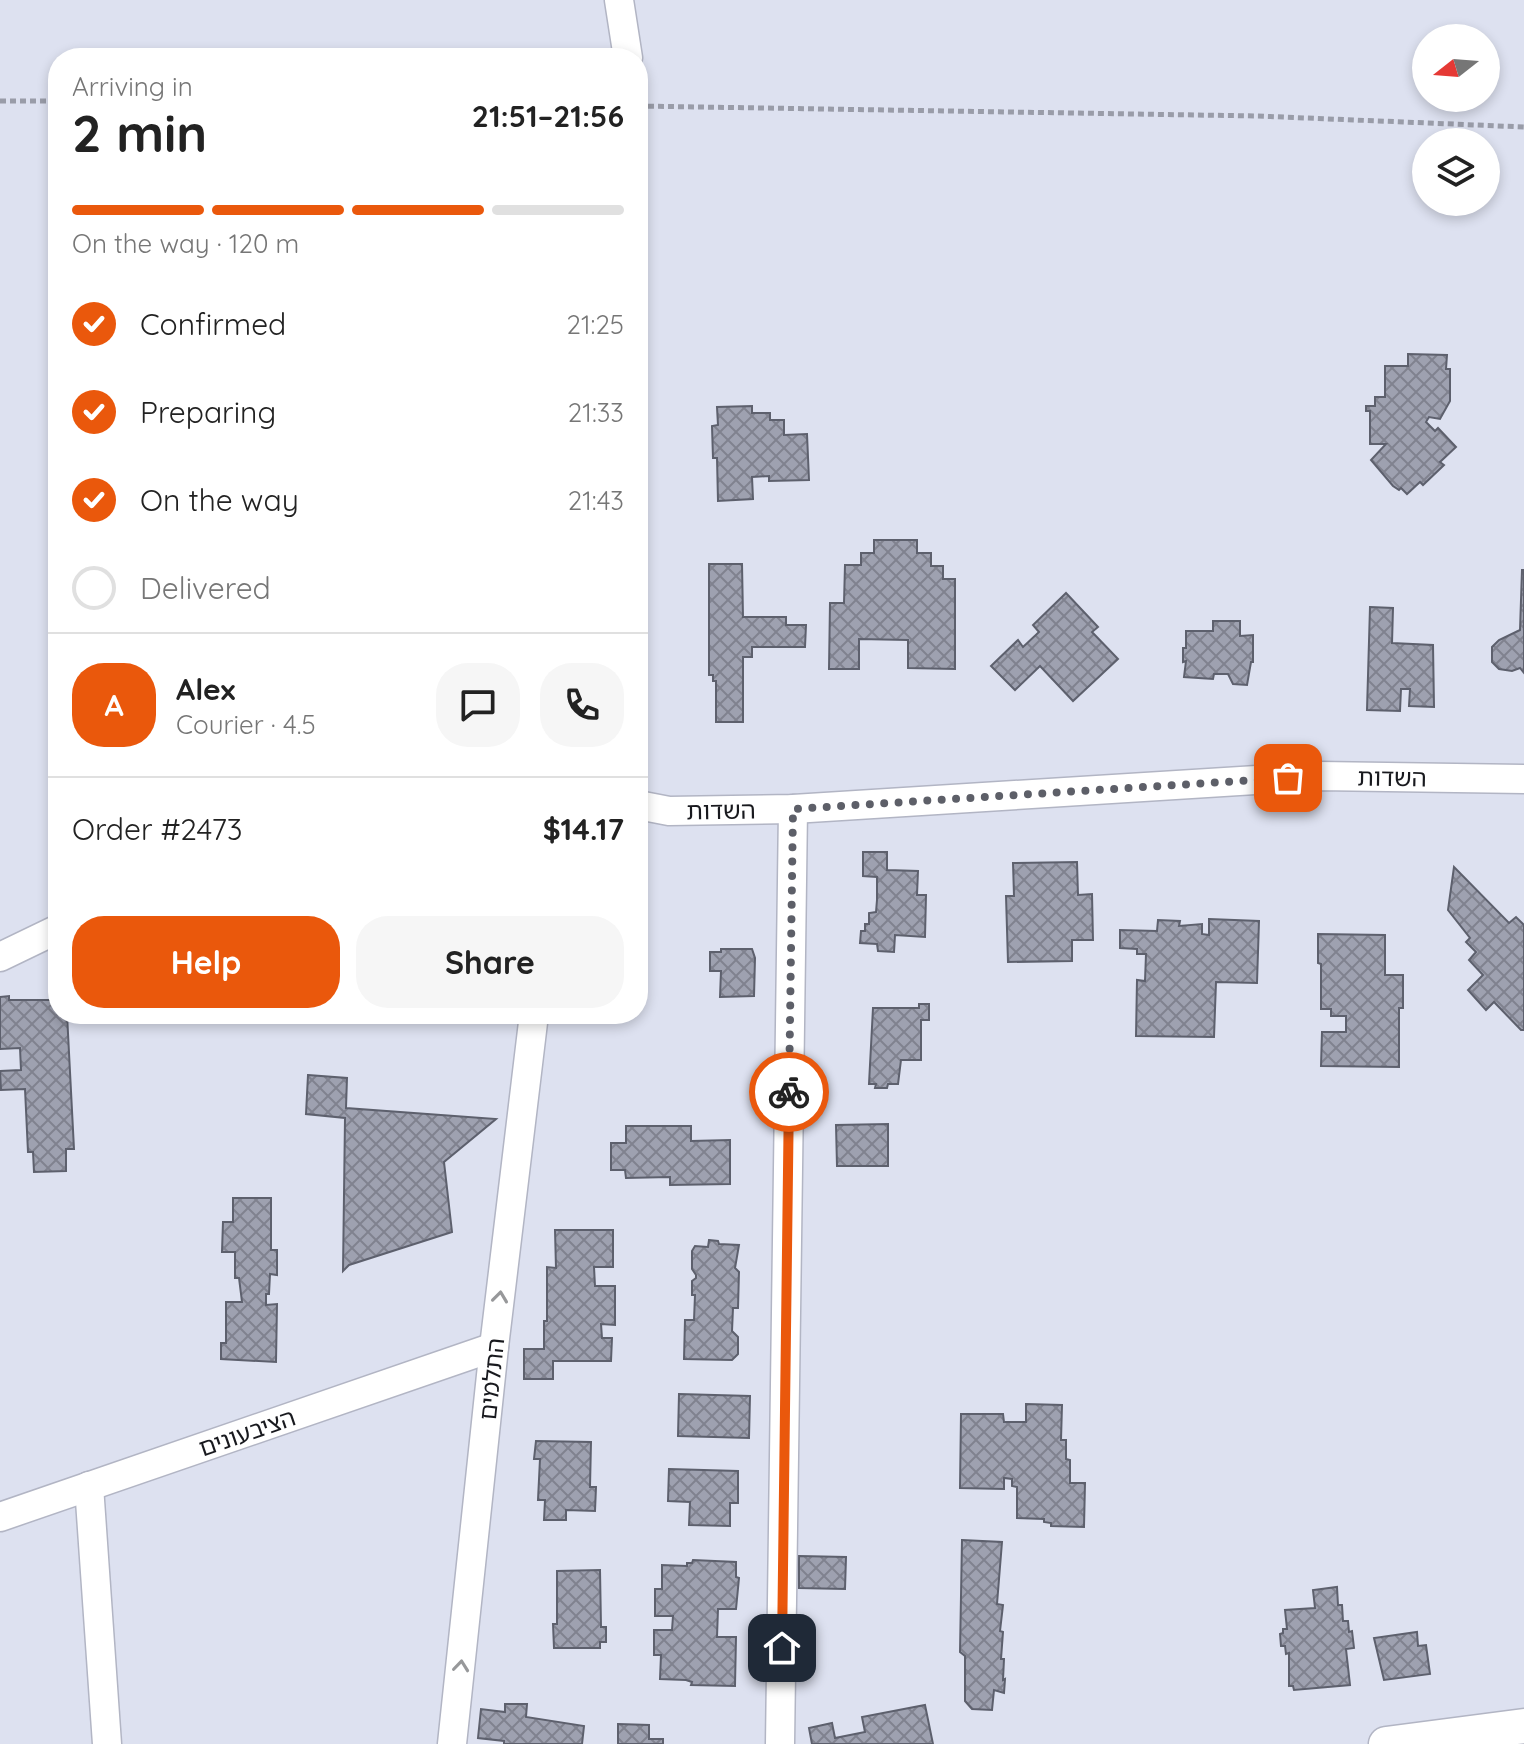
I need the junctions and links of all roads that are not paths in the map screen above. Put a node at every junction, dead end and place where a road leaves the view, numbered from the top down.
1 (619, 0) edge
2 (626, 48) edge
3 (1524, 779) edge
4 (648, 807) edge
5 (793, 809) junction
6 (48, 934) edge
7 (0, 957) edge
8 (533, 1024) edge
9 (494, 1347) junction
10 (89, 1486) junction
11 (0, 1517) edge
12 (1524, 1726) edge
13 (107, 1744) edge
14 (452, 1744) edge
15 (780, 1744) edge
16 (1386, 1744) edge

1 - 2 street
3 - 5 street, השדות
4 - 5 street, השדות
5 - 15 street
6 - 7 street
9 -> 8 street, התלמים
9 - 10 street, הציבעונים
14 -> 9 street, התלמים
10 - 11 street, הציבעונים
10 - 13 street
12 - 16 street

